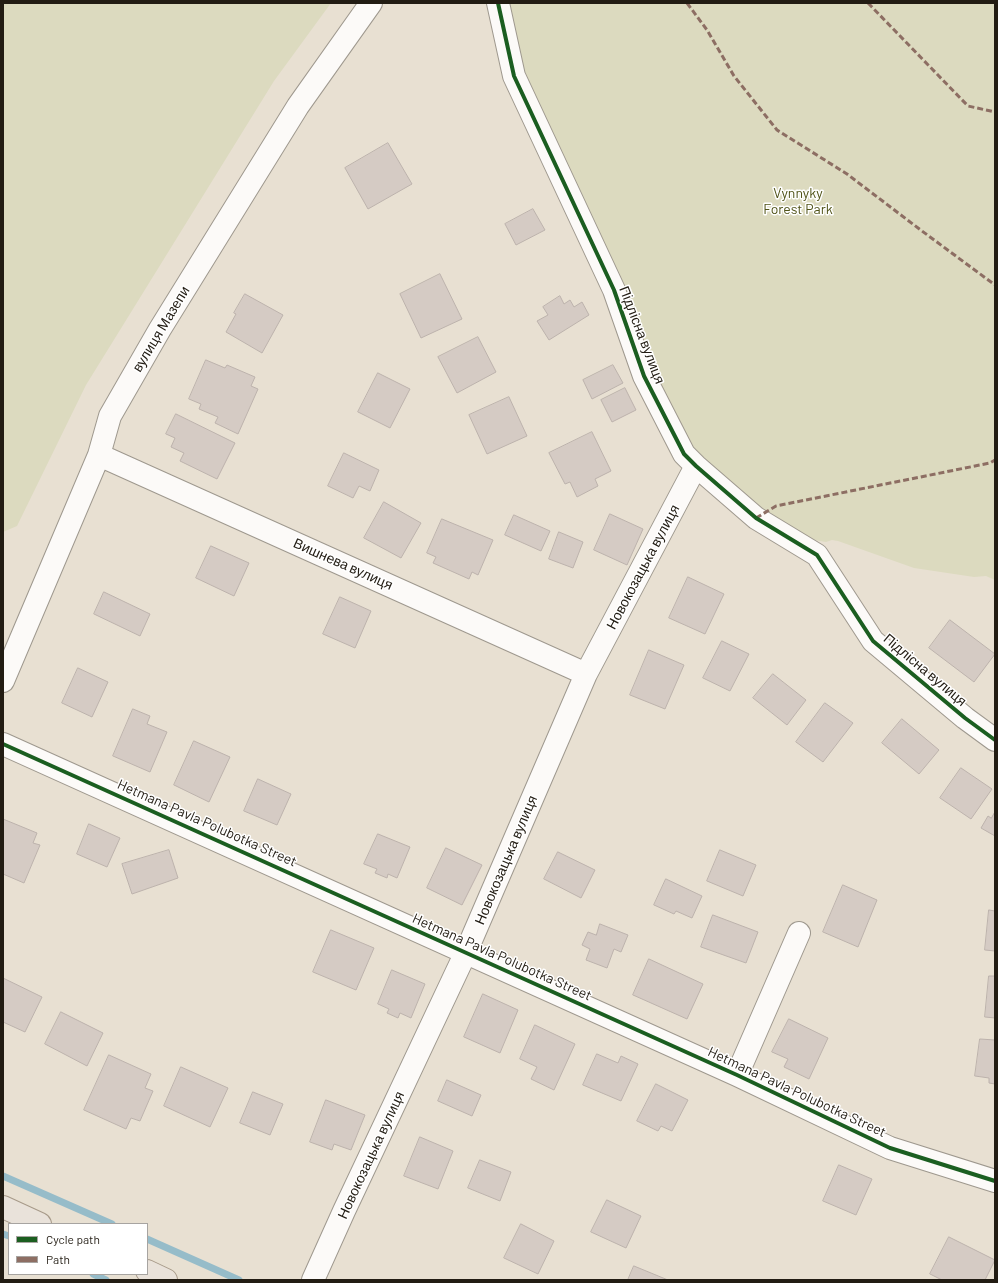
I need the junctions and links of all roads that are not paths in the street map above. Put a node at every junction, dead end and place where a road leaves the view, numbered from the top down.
1 (371, 3) edge
2 (498, 3) edge
3 (99, 455) junction
4 (696, 466) junction
5 (586, 674) junction
6 (3, 681) edge
7 (995, 740) edge
8 (3, 744) edge
9 (799, 933) dead end
10 (466, 952) junction
11 (737, 1075) junction
12 (995, 1181) edge
13 (3, 1208) edge
14 (38, 1223) edge
15 (148, 1271) edge
16 (166, 1280) edge
17 (313, 1280) edge

1 - 3 street, вулиця Мазепи
2 - 4 street, Підлісна вулиця
3 - 5 street, Вишнева вулиця
3 - 6 street, вулиця Мазепи
4 - 5 street, Новокозацька вулиця
4 - 7 street, Підлісна вулиця
5 - 10 street, Новокозацька вулиця
8 - 10 street, Hetmana Pavla Polubotka Street
9 - 11 street
10 - 11 street, Hetmana Pavla Polubotka Street
10 - 17 street, Новокозацька вулиця
11 - 12 street, Hetmana Pavla Polubotka Street
13 - 14 main road
15 - 16 main road

